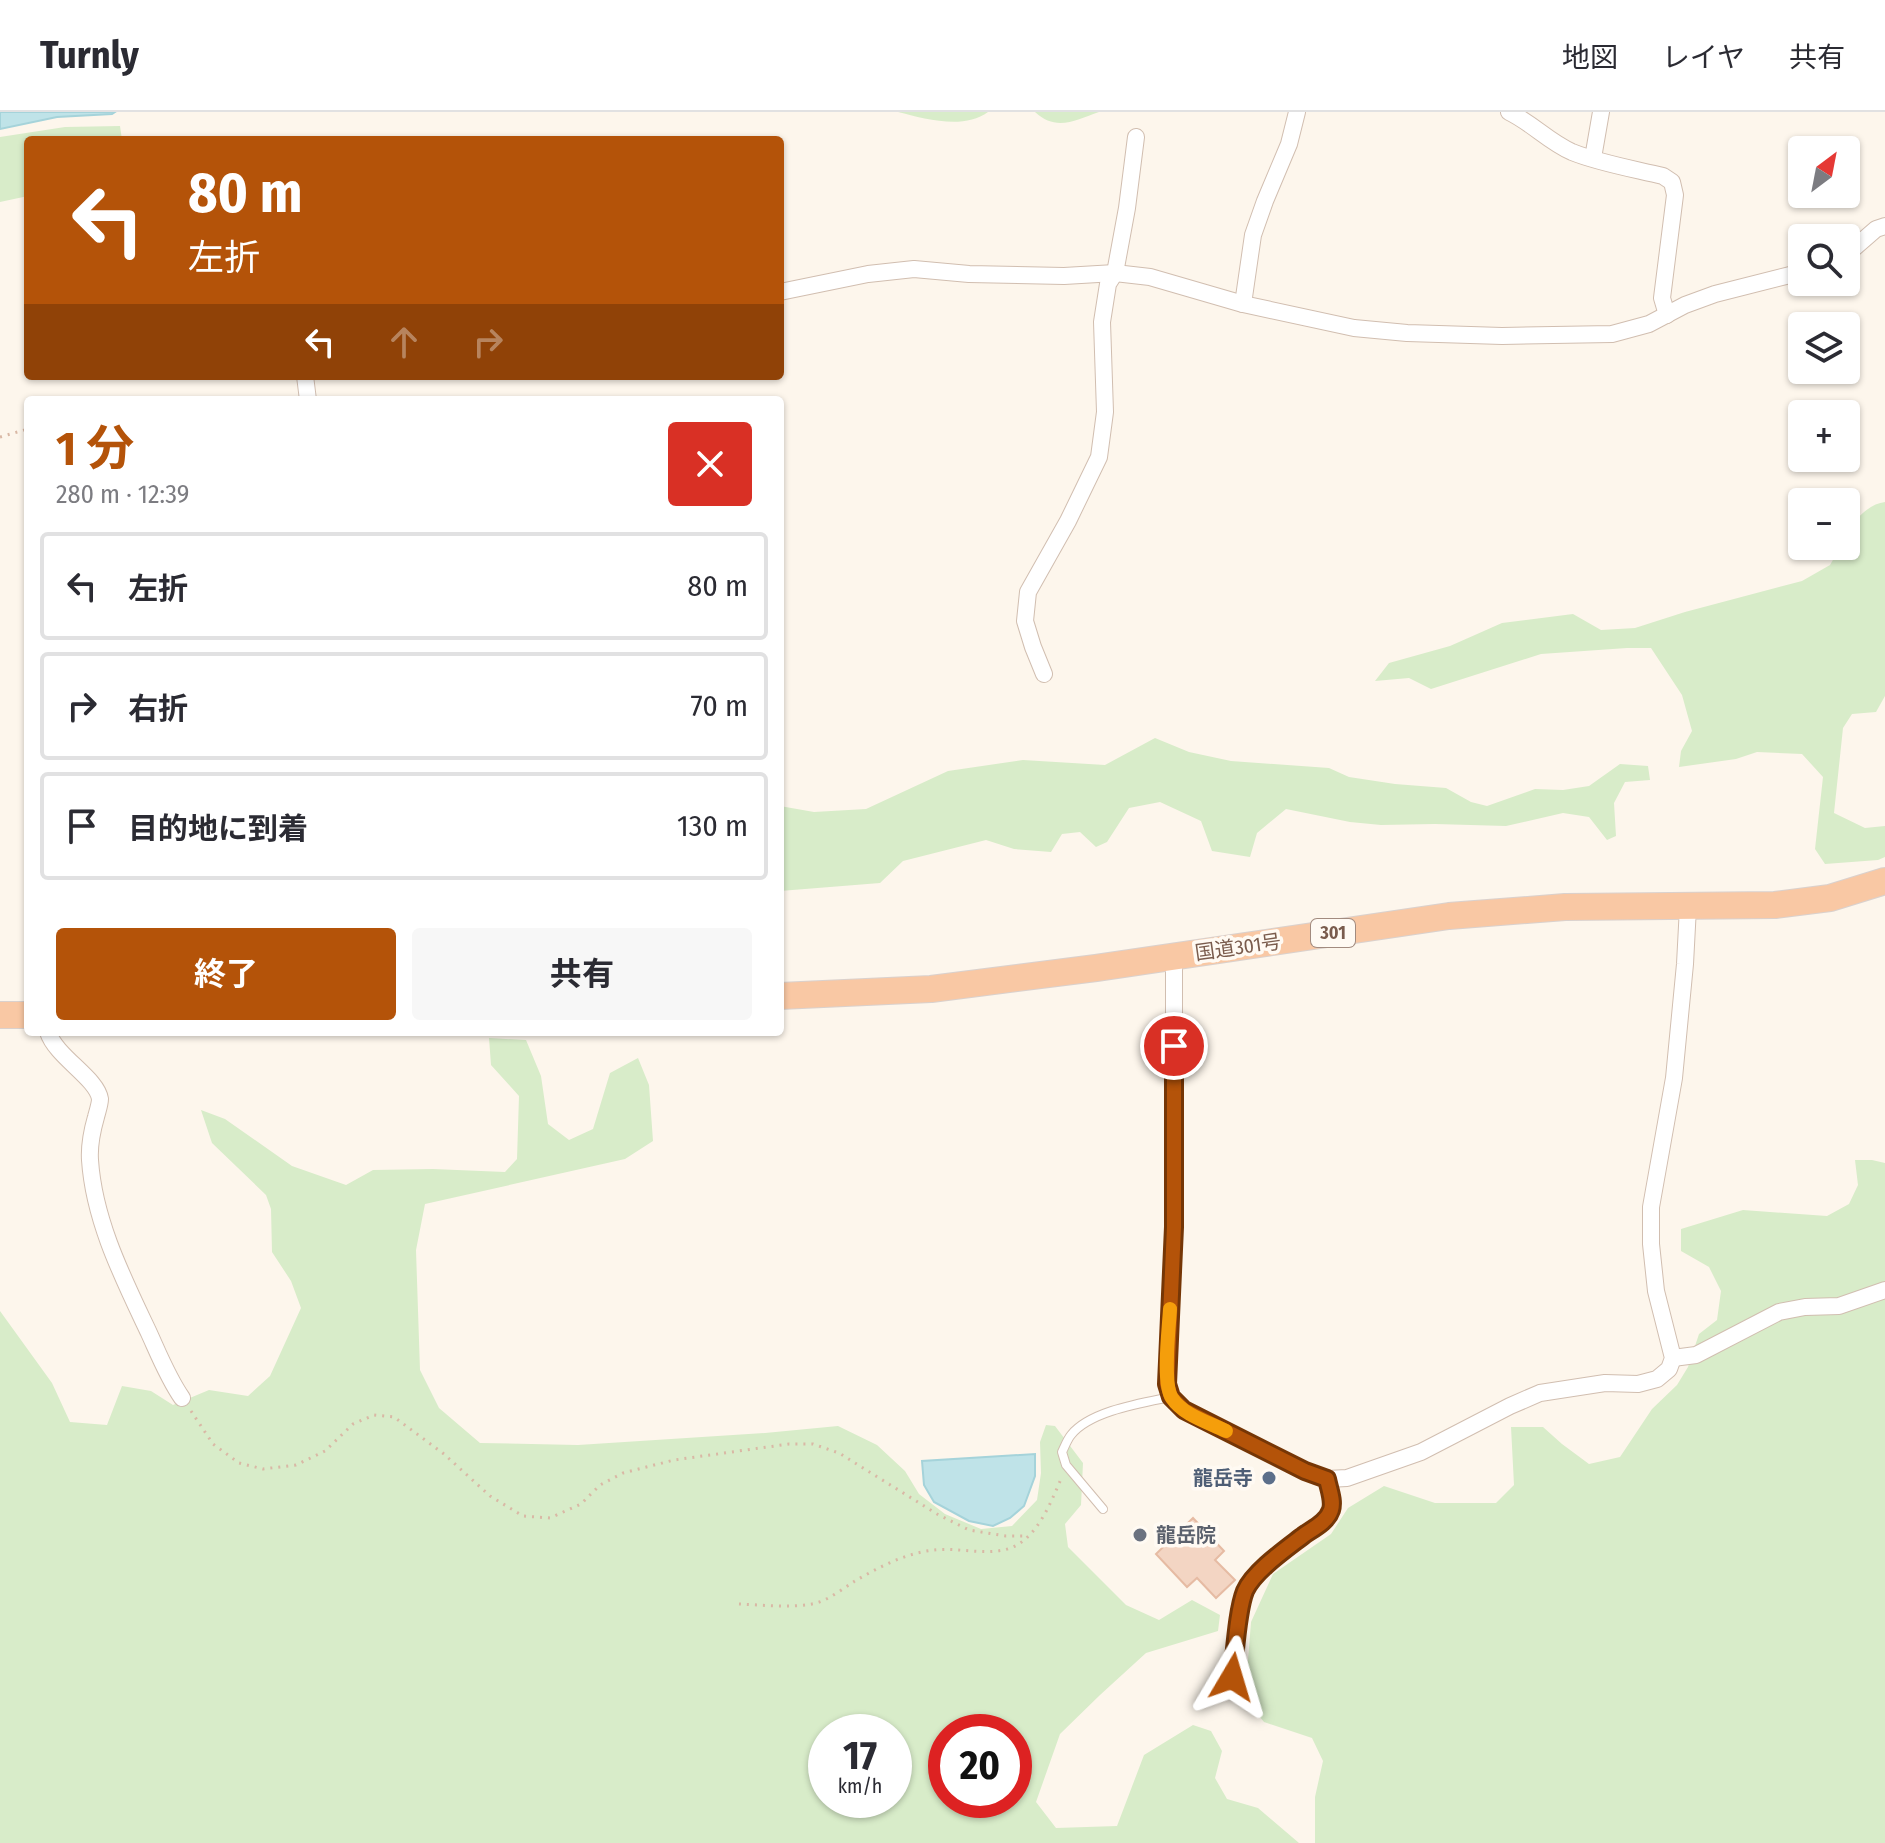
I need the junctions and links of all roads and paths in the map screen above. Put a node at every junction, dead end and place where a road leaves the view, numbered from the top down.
1 (1297, 112) edge
2 (1509, 112) edge
3 (1601, 112) edge
4 (1136, 137) dead end
5 (1593, 158) junction
6 (1885, 226) edge
7 (1860, 243) edge
8 (1115, 273) junction
9 (1788, 276) edge
10 (784, 291) edge
11 (1243, 304) junction
12 (1667, 315) junction
13 (24, 430) edge
14 (0, 437) edge
15 (1044, 674) dead end
16 (1885, 881) edge
17 (1688, 907) junction
18 (1174, 956) junction
19 (784, 996) edge
20 (0, 1015) edge
21 (24, 1015) edge
22 (49, 1036) edge
23 (1885, 1290) edge
24 (1673, 1358) junction
25 (1171, 1397) junction
26 (182, 1398) joint
27 (1066, 1465) junction
28 (1327, 1479) junction
29 (1103, 1509) dead end
30 (1028, 1536) junction
31 (739, 1604) dead end
32 (1232, 1677) dead end

1 - 11 street
2 - 5 street
3 - 5 street
4 - 8 street
5 - 12 street
6 - 7 street
8 - 10 street
8 - 11 street
8 - 15 street
9 - 12 street
11 - 12 street
13 - 14 path
16 - 17 highway, 国道301号 / 301
17 - 18 highway, 国道301号 / 301
17 - 24 street
18 - 19 highway, 国道301号 / 301
18 - 25 street
20 - 21 highway
22 - 26 street
23 - 24 street
24 - 28 street
25 - 27 lane
25 - 28 street
26 - 30 path
27 - 29 lane
27 - 30 path
28 - 32 lane
30 - 31 path

